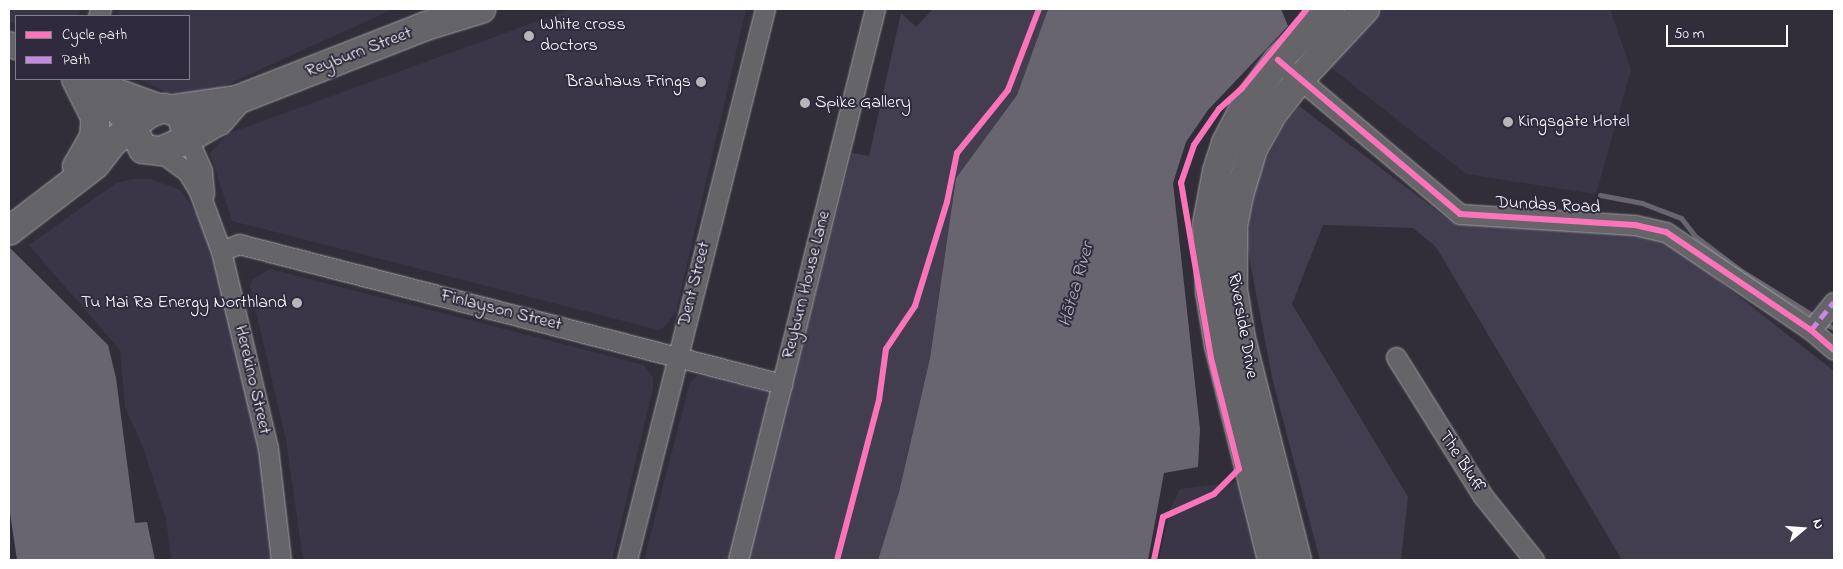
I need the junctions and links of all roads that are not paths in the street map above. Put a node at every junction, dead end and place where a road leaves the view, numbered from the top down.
1 (481, 9) edge
2 (765, 9) edge
3 (875, 9) edge
4 (1330, 9) edge
5 (1365, 9) edge
6 (422, 18) edge
7 (1278, 60) junction
8 (76, 80) edge
9 (80, 80) edge
10 (87, 80) edge
11 (1299, 80) junction
12 (237, 100) junction
13 (169, 109) junction
14 (132, 127) junction
15 (188, 138) junction
16 (157, 151) junction
17 (95, 165) junction
18 (46, 203) junction
19 (205, 203) junction
20 (9, 231) edge
21 (221, 251) junction
22 (1834, 302) edge
23 (1811, 330) junction
24 (1834, 350) edge
25 (1396, 357) dead end
26 (676, 358) junction
27 (782, 384) junction
28 (280, 560) edge
29 (626, 560) edge
30 (738, 560) edge
31 (1272, 560) edge
32 (1297, 560) edge
33 (1534, 560) edge

1 - 6 main road, Reyburn Street
2 - 26 street, Dent Street
3 - 27 street, Reyburn House Lane
4 - 7 main road, Riverside Drive
5 - 11 main road, Riverside Drive
6 - 12 main road, Reyburn Street
7 - 11 street, Dundas Road
7 - 31 main road, Riverside Drive
8 - 18 main road
9 - 14 street
10 - 13 street, Reyburn Street
11 - 23 street, Dundas Road
11 - 32 main road, Riverside Drive
12 - 13 main road, Reyburn Street
12 - 15 main road, Reyburn Street
13 - 14 main road
13 - 15 main road
14 - 16 main road
14 - 17 main road
15 - 16 main road
15 - 19 street, Herekino Street
16 - 17 main road
16 - 19 street, Herekino Street
17 - 18 main road
18 - 20 main road
19 - 21 street, Herekino Street
21 - 26 street, Finlayson Street
21 - 28 street, Herekino Street
22 - 23 street
23 - 24 street, Dundas Road
25 - 33 street, The Bluff
26 - 27 street, Finlayson Street
26 - 29 street, Dent Street
27 - 30 street, Reyburn House Lane

